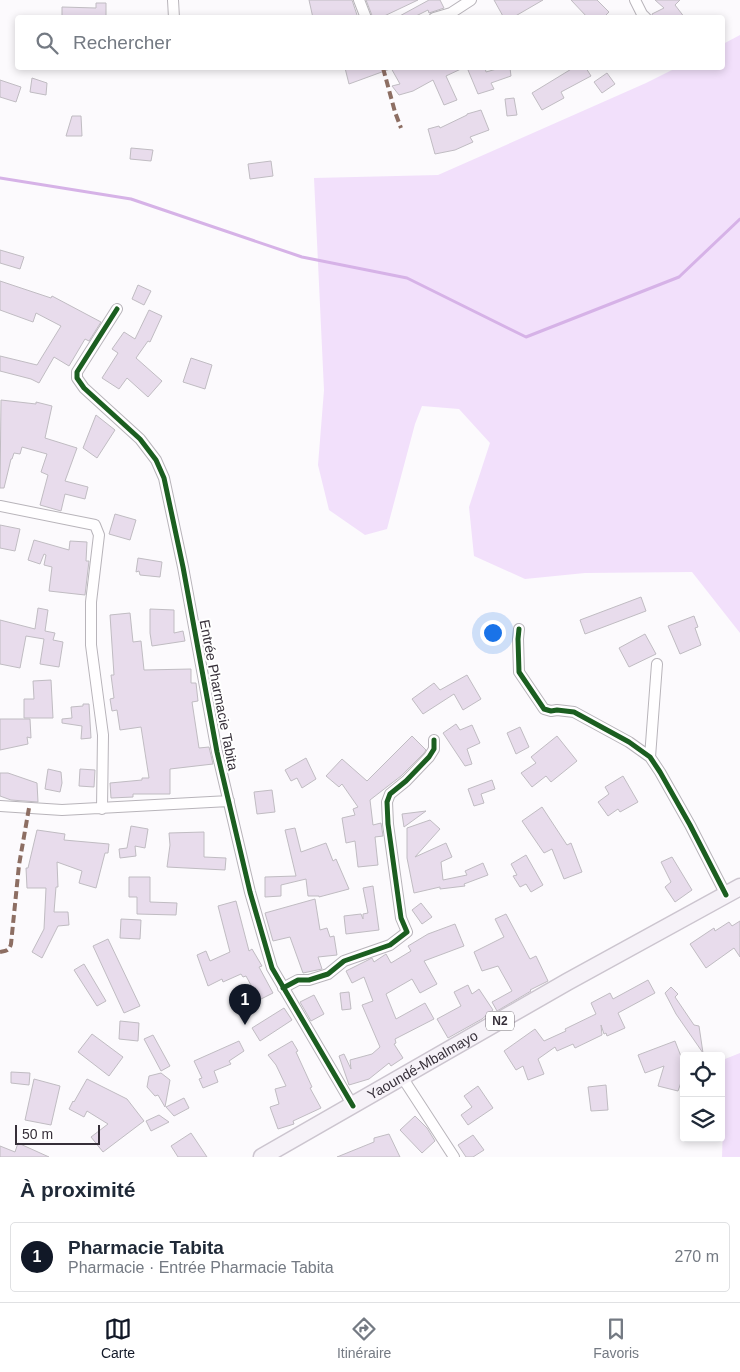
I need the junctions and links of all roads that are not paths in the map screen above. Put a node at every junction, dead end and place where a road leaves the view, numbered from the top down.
1 (173, 0) edge
2 (359, 0) edge
3 (471, 0) edge
4 (635, 0) edge
5 (174, 15) edge
6 (365, 15) edge
7 (442, 15) edge
8 (643, 15) edge
9 (117, 309) dead end
10 (0, 506) edge
11 (519, 629) dead end
12 (657, 664) dead end
13 (434, 740) dead end
14 (650, 757) junction
15 (228, 801) junction
16 (0, 806) edge
17 (102, 809) junction
18 (733, 891) edge
19 (283, 988) junction
20 (402, 1077) junction
21 (353, 1106) junction
22 (262, 1157) edge
23 (454, 1157) edge

1 - 5 street
2 - 6 street
3 - 7 street
4 - 8 street
9 - 15 street, Entrée Pharmacie Tabita
10 - 17 street
11 - 14 street
12 - 14 street
13 - 19 street
14 - 18 street
15 - 17 street
15 - 19 street, Entrée Pharmacie Tabita
16 - 17 street
18 - 20 highway, Yaoundé-Mbalmayo / N2
19 - 21 street, Entrée Pharmacie Tabita
20 - 21 highway, Yaoundé-Mbalmayo / N2
20 - 23 street
21 - 22 highway, Yaoundé-Mbalmayo / N2

